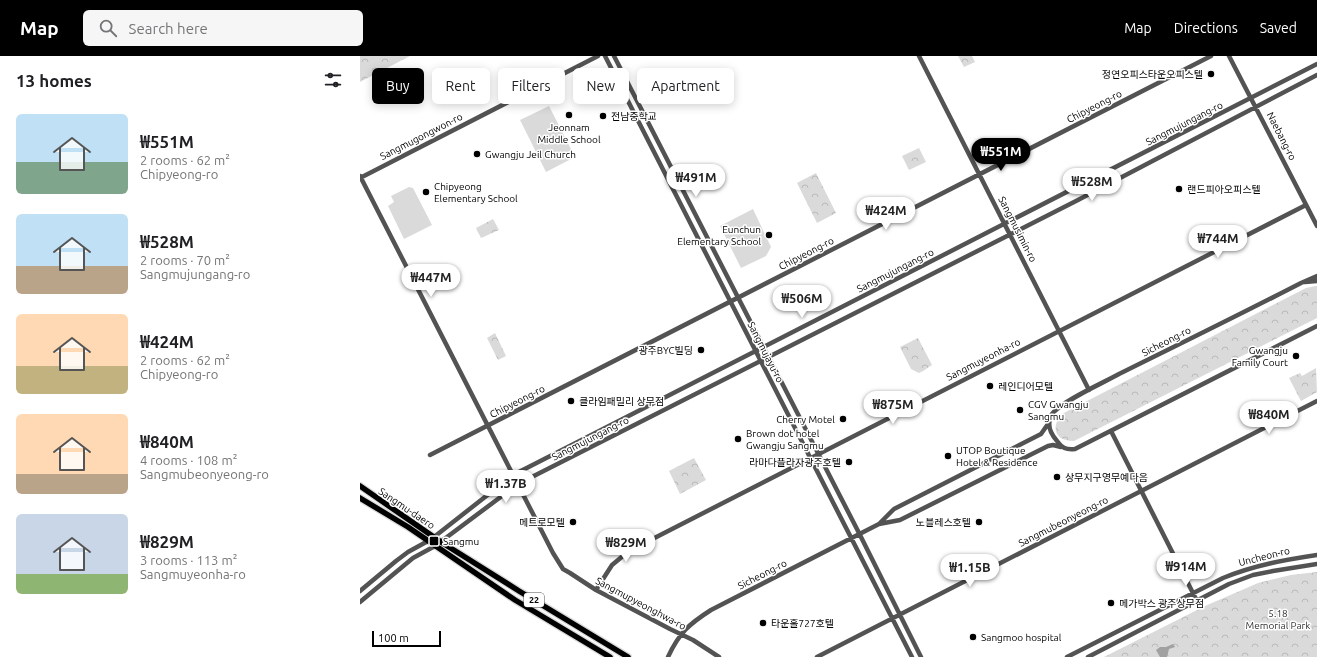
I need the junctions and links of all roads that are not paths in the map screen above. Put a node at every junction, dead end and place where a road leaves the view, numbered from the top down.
1 (598, 56) edge
2 (605, 56) edge
3 (614, 56) edge
4 (919, 56) edge
5 (1211, 56) edge
6 (1229, 56) edge
7 (1317, 64) edge
8 (1317, 75) edge
9 (1251, 97) junction
10 (1256, 107) junction
11 (979, 174) junction
12 (360, 177) edge
13 (1306, 205) junction
14 (1005, 225) junction
15 (1317, 226) edge
16 (1010, 234) junction
17 (1317, 273) edge
18 (1317, 276) edge
19 (1308, 279) junction
20 (1317, 282) edge
21 (1301, 283) junction
22 (738, 298) junction
23 (730, 302) junction
24 (1317, 326) edge
25 (1059, 331) junction
26 (763, 348) junction
27 (756, 352) junction
28 (768, 358) junction
29 (761, 362) junction
30 (1089, 390) junction
31 (1317, 401) edge
32 (1048, 424) junction
33 (488, 426) junction
34 (1111, 431) junction
35 (1062, 447) junction
36 (818, 454) junction
37 (430, 455) dead end
38 (811, 458) junction
39 (513, 475) junction
40 (518, 484) junction
41 (360, 486) edge
42 (1141, 491) junction
43 (360, 498) edge
44 (879, 524) junction
45 (859, 534) junction
46 (434, 537) junction
47 (851, 538) junction
48 (428, 541) junction
49 (441, 542) junction
50 (435, 546) junction
51 (1317, 555) edge
52 (1317, 564) edge
53 (596, 590) junction
54 (360, 591) edge
55 (1193, 593) junction
56 (1197, 600) junction
57 (360, 602) edge
58 (899, 615) junction
59 (892, 618) junction
60 (681, 634) junction
61 (610, 657) edge
62 (628, 657) edge
63 (668, 657) edge
64 (719, 657) edge
65 (817, 657) edge
66 (912, 657) edge
67 (921, 657) edge
68 (1067, 657) edge
69 (1088, 657) edge

1 - 12 street, Sangmugongwon-ro
2 - 23 street, Sangmujayu-ro
3 - 22 street, Sangmujayu-ro
4 - 11 street, Sangmusimin-ro
5 - 11 street, Chipyeong-ro
6 - 9 street, Naebang-ro
7 - 9 street, Sangmujungang-ro
8 - 10 street, Sangmujungang-ro
9 - 10 street, Naebang-ro
9 - 14 street, Sangmujungang-ro
10 - 13 street, Naebang-ro
10 - 16 street, Sangmujungang-ro
11 - 14 street, Sangmusimin-ro
11 - 22 street, Chipyeong-ro
12 - 33 street, Sangmupyeonghwa-ro
13 - 15 street, Naebang-ro
13 - 25 street, Sangmuyeonha-ro
14 - 16 street, Sangmusimin-ro
14 - 26 street, Sangmujungang-ro
16 - 25 street, Sangmusimin-ro
16 - 28 street, Sangmujungang-ro
17 - 19 street, Sicheong-ro
18 - 19 street, Sicheong-ro
19 - 21 street, Sicheong-ro
20 - 21 street, Sicheong-ro
21 - 30 street, Sicheong-ro
22 - 23 street, Chipyeong-ro
22 - 26 street, Sangmujayu-ro
23 - 27 street, Sangmujayu-ro
23 - 33 street, Chipyeong-ro
24 - 34 street, Sicheong-ro
25 - 30 street, Sangmusimin-ro
25 - 36 street, Sangmuyeonha-ro
26 - 27 street, Sangmujungang-ro
26 - 28 street, Sangmujayu-ro
27 - 29 street, Sangmujayu-ro
27 - 39 street, Sangmujungang-ro
28 - 29 street, Sangmujungang-ro
28 - 36 street, Sangmujayu-ro
29 - 38 street, Sangmujayu-ro
29 - 40 street, Sangmujungang-ro
30 - 32 street, Sicheong-ro
31 - 42 street, Sangmubeonyeong-ro
32 - 35 street
32 - 44 street, Sicheong-ro
33 - 37 street, Chipyeong-ro
33 - 39 street, Sangmupyeonghwa-ro
34 - 35 street, Sicheong-ro
34 - 42 street
35 - 44 street, Sicheong-ro
36 - 38 street, Sangmuyeonha-ro
36 - 45 street, Sangmujayu-ro
38 - 47 street, Sangmujayu-ro
38 - 53 street, Sangmuyeonha-ro
39 - 40 street, Sangmupyeonghwa-ro
39 - 46 street, Sangmujungang-ro
40 - 49 street, Sangmujungang-ro
40 - 53 street, Sangmupyeonghwa-ro
41 - 46 main road, Sangmu-daero / 22
42 - 55 street
42 - 58 street, Sangmubeonyeong-ro
43 - 48 main road, Sangmu-daero / 22
44 - 45 street, Sicheong-ro
45 - 47 street, Sicheong-ro
45 - 58 street, Sangmujayu-ro
46 - 48 main road, Sangmujungang-ro
46 - 49 main road, Sangmu-daero / 22
47 - 59 street, Sangmujayu-ro
47 - 60 street, Sicheong-ro
48 - 50 main road, Sangmu-daero / 22
48 - 54 street
49 - 50 street, Sangmujungang-ro
49 - 62 main road, Sangmu-daero / 22
50 - 57 street, Sangmujungang-ro
50 - 61 main road, Sangmu-daero / 22
51 - 55 street, Uncheon-ro
52 - 56 street, Uncheon-ro
53 - 60 street, Sangmupyeonghwa-ro
55 - 56 street
55 - 68 street, Uncheon-ro
56 - 69 street, Uncheon-ro
58 - 59 street, Sangmubeonyeong-ro
58 - 67 street, Sangmujayu-ro
59 - 65 street, Sangmubeonyeong-ro
59 - 66 street, Sangmujayu-ro
60 - 63 street, Sicheong-ro
60 - 64 street, Sangmupyeonghwa-ro

